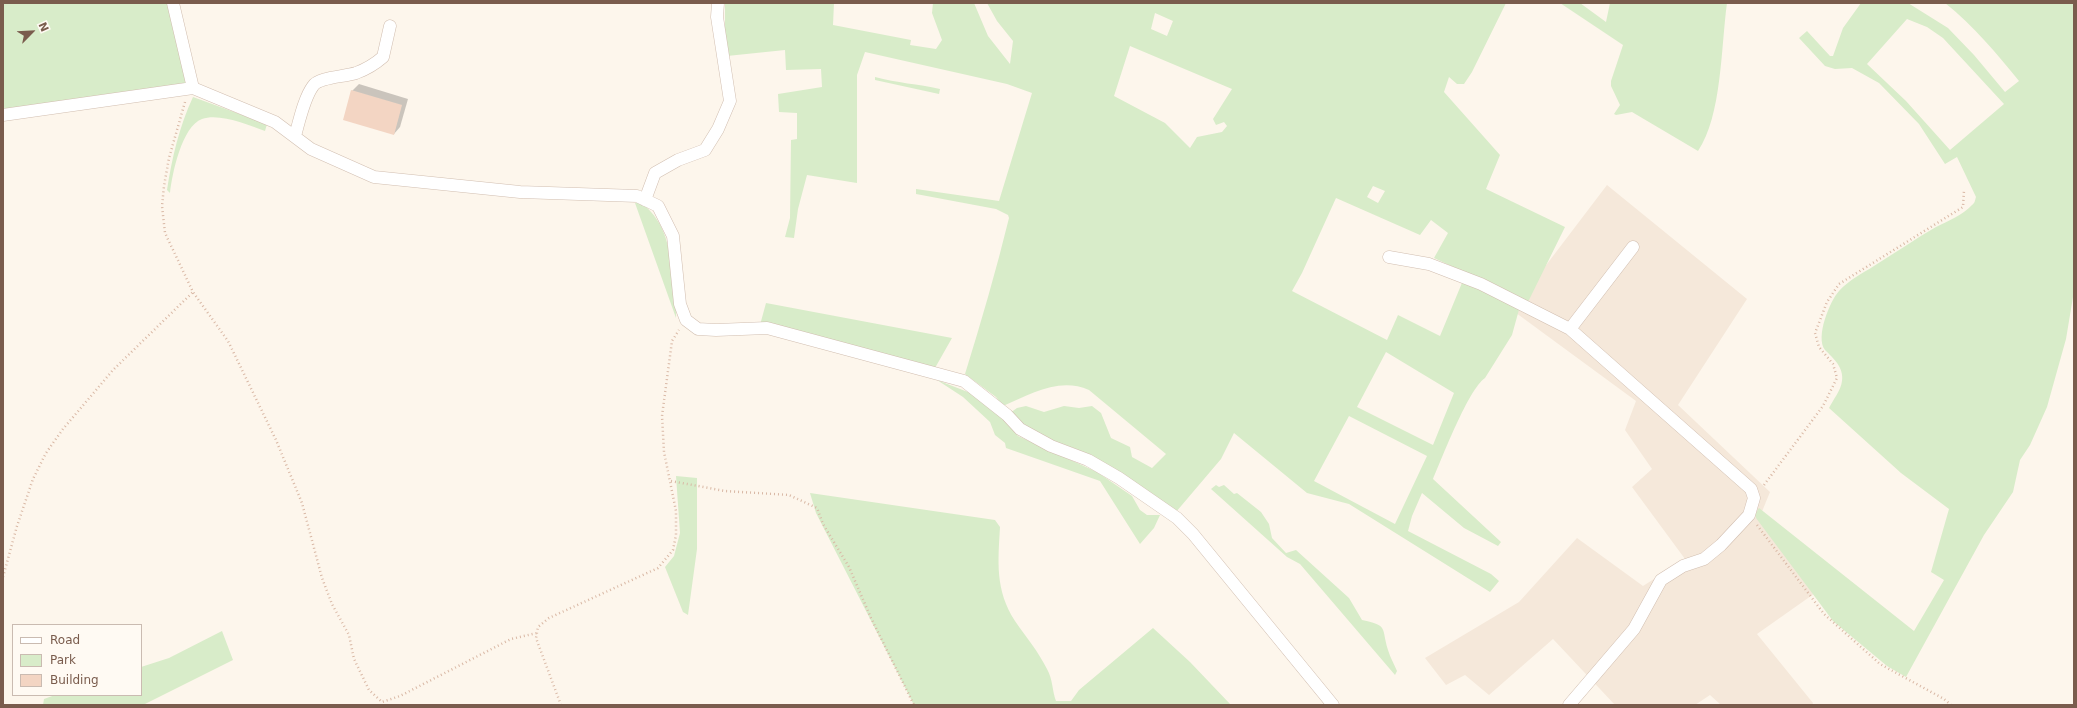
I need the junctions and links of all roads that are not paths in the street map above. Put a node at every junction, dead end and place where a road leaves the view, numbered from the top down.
1 (173, 3) edge
2 (718, 3) edge
3 (390, 26) dead end
4 (194, 88) junction
5 (3, 115) edge
6 (295, 136) junction
7 (645, 200) junction
8 (1633, 248) dead end
9 (1389, 258) dead end
10 (1570, 329) junction
11 (1333, 705) edge
12 (1568, 705) edge

1 - 4 street
2 - 7 street
3 - 6 street
4 - 5 street
4 - 6 street
6 - 7 street
7 - 11 street
8 - 10 street
9 - 10 street
10 - 12 street

